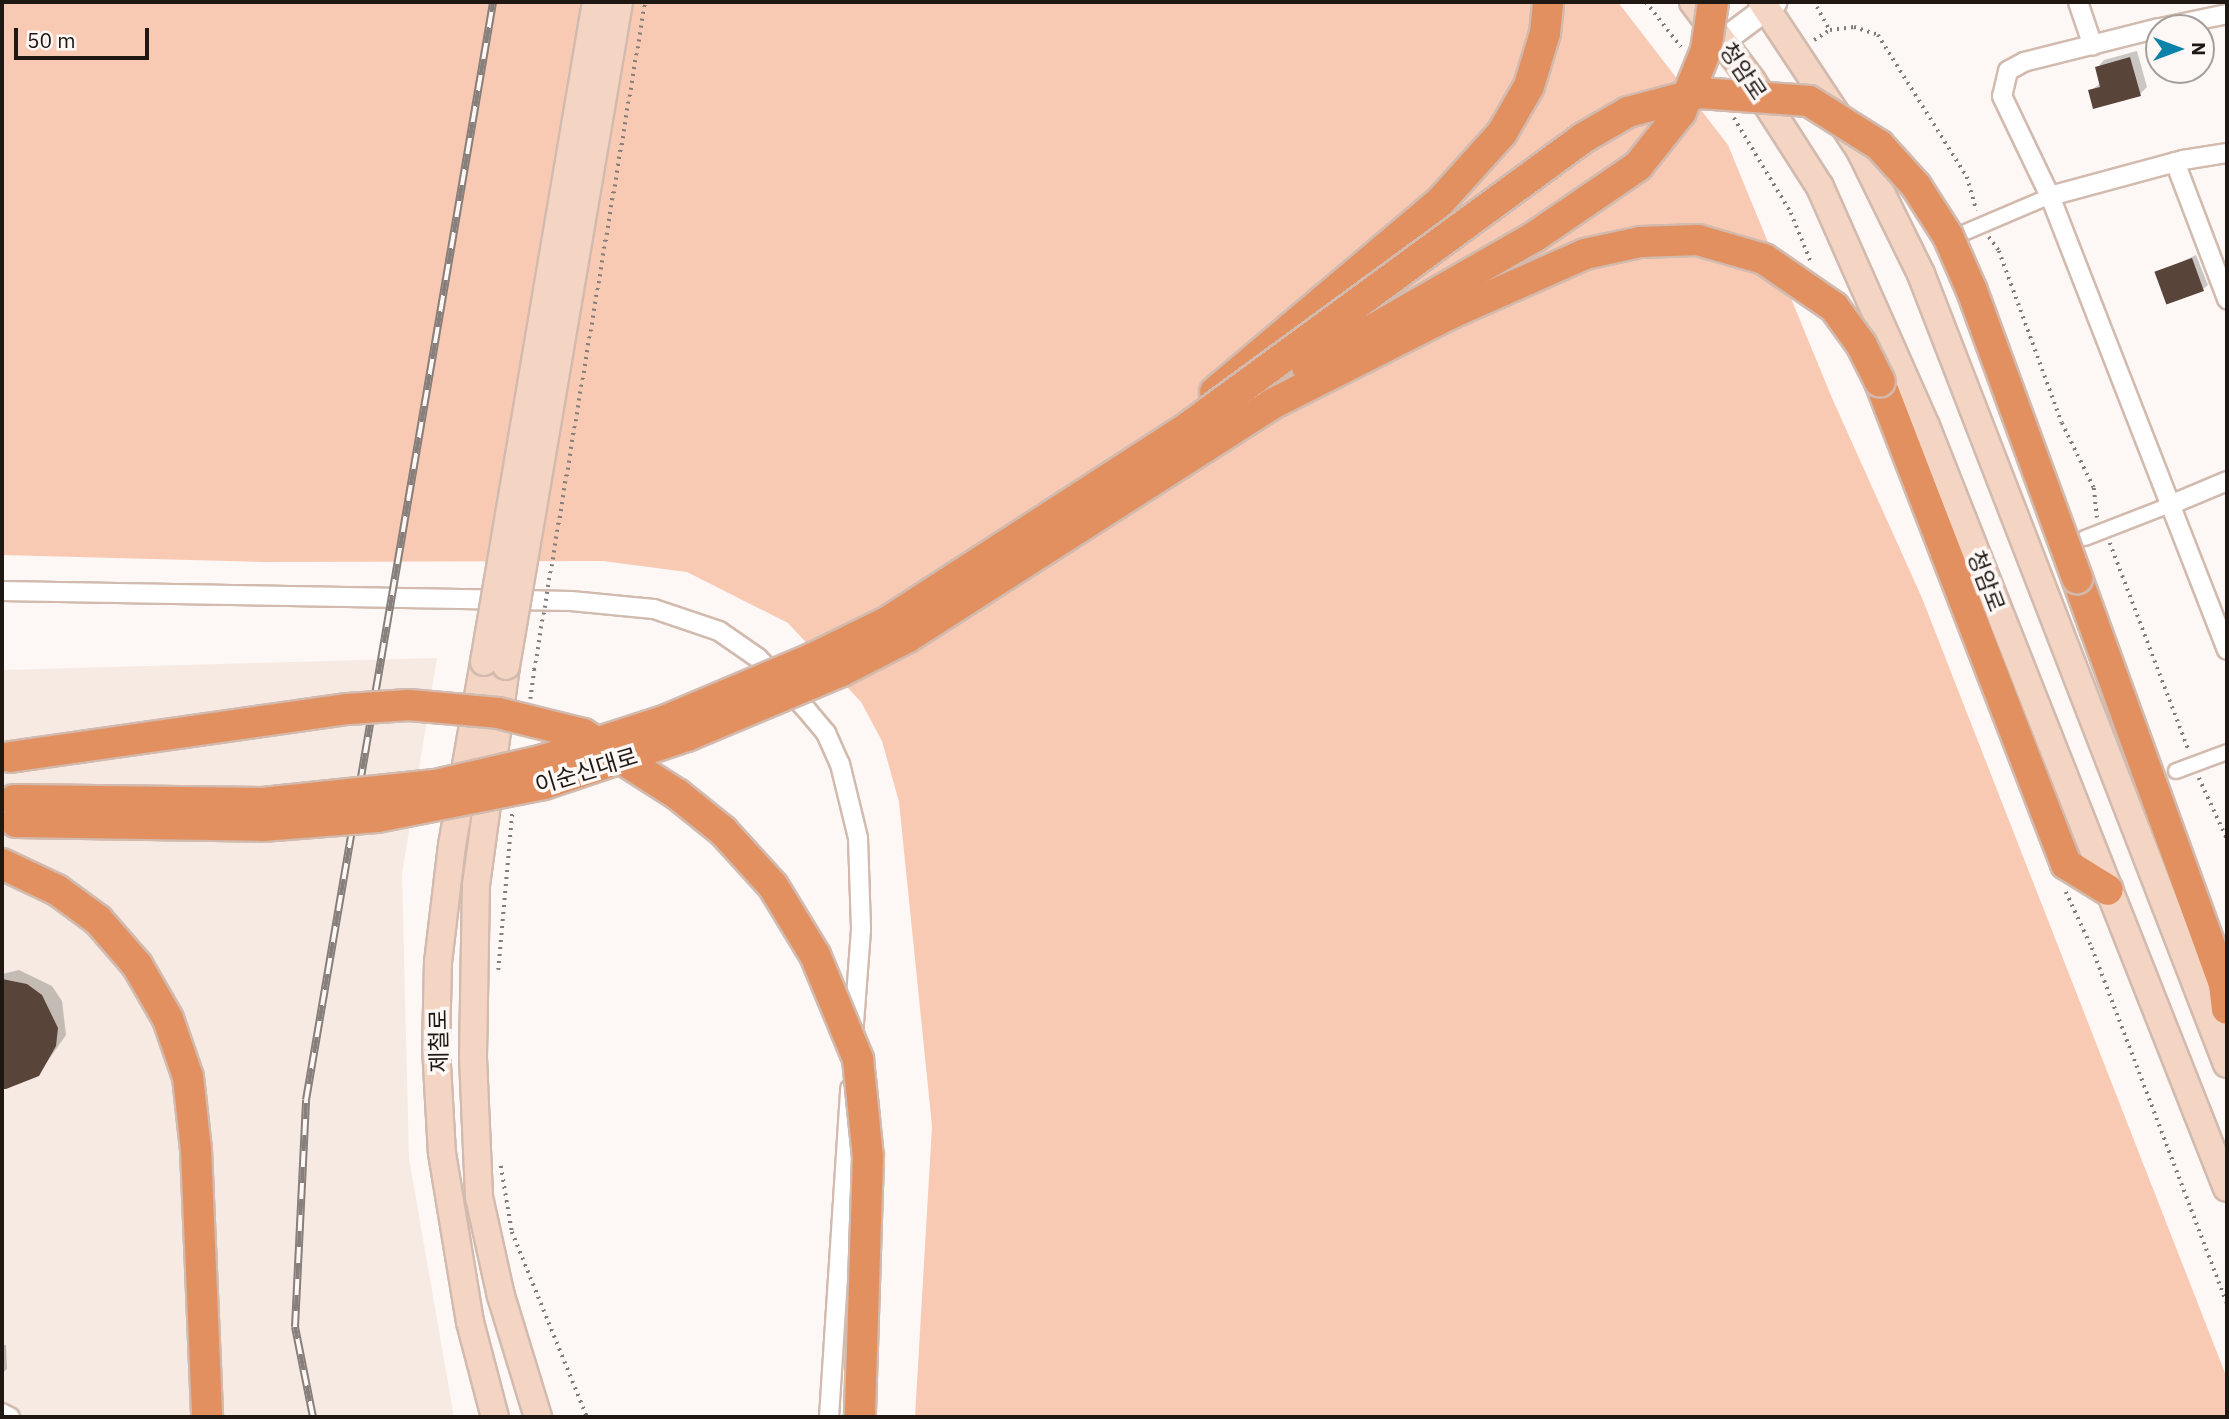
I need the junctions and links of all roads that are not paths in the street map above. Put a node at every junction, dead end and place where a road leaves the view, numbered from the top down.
1 (596, 2) edge
2 (619, 2) edge
3 (1548, 2) edge
4 (1693, 2) edge
5 (1713, 2) edge
6 (2078, 2) edge
7 (1767, 3) edge
8 (2145, 32) edge
9 (1723, 40) junction
10 (2093, 46) junction
11 (2227, 153) edge
12 (2175, 162) junction
13 (2050, 196) junction
14 (1961, 234) dead end
15 (2227, 299) edge
16 (2227, 481) edge
17 (1106, 494) junction
18 (2170, 505) junction
19 (2085, 538) dead end
20 (2, 591) edge
21 (2220, 611) edge
22 (2227, 650) edge
23 (495, 664) junction
24 (2227, 752) edge
25 (6, 758) edge
26 (2176, 771) dead end
27 (8, 811) edge
28 (2, 864) edge
29 (2108, 890) junction
30 (2227, 1009) edge
31 (2227, 1064) edge
32 (2227, 1188) edge
33 (2, 1413) edge
34 (10, 1417) edge
35 (207, 1417) edge
36 (495, 1417) edge
37 (538, 1417) edge
38 (829, 1417) edge
39 (860, 1417) edge

1 - 23 main road, bridge
2 - 23 main road, bridge
3 - 17 highway, bridge
4 - 9 main road, 청암로
5 - 17 highway, bridge
6 - 10 street
7 - 9 street
7 - 31 main road
8 - 10 street
9 - 29 main road, 청암로
10 - 13 street
11 - 12 street
12 - 13 street
12 - 15 street
13 - 14 street
13 - 18 street
16 - 18 street
17 - 27 highway, 이순신대로, bridge
17 - 29 highway, bridge
17 - 30 highway, bridge
18 - 19 street
18 - 21 street
20 - 38 street
21 - 22 street
23 - 36 main road, 제철로
23 - 37 main road, 제철로
24 - 26 street
25 - 39 highway, bridge
28 - 35 highway
29 - 32 main road, 청암로
33 - 34 street

